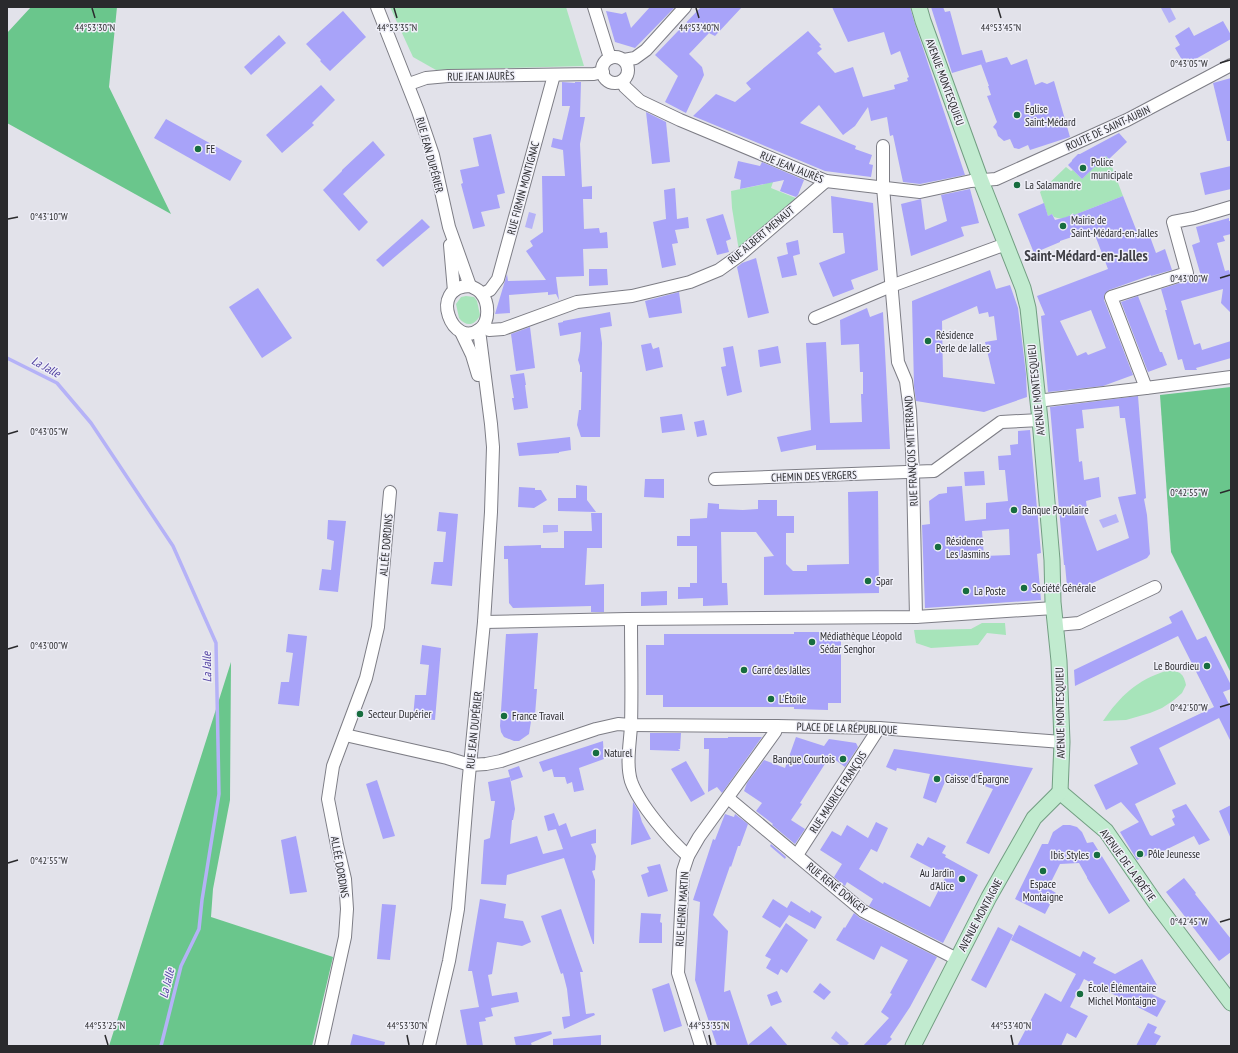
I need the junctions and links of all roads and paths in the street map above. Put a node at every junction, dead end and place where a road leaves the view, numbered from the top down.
1 (377, 7) edge
2 (594, 7) edge
3 (685, 7) edge
4 (919, 7) edge
5 (610, 58) junction
6 (624, 60) junction
7 (1231, 65) edge
8 (603, 72) junction
9 (554, 75) junction
10 (622, 81) junction
11 (409, 84) junction
12 (883, 146) dead end
13 (826, 181) junction
14 (981, 181) junction
15 (883, 186) junction
16 (1231, 207) edge
17 (449, 227) junction
18 (1006, 244) junction
19 (470, 286) junction
20 (890, 286) junction
21 (454, 291) junction
22 (482, 294) junction
23 (815, 318) dead end
24 (481, 328) junction
25 (461, 332) junction
26 (1231, 377) edge
27 (1146, 388) junction
28 (1037, 401) junction
29 (489, 411) junction
30 (1040, 420) junction
31 (913, 473) junction
32 (715, 479) dead end
33 (390, 492) dead end
34 (1155, 588) dead end
35 (1054, 608) junction
36 (916, 617) junction
37 (631, 619) junction
38 (484, 622) junction
39 (1056, 625) junction
40 (631, 725) junction
41 (778, 726) junction
42 (879, 728) junction
43 (345, 735) junction
44 (1062, 742) junction
45 (470, 765) junction
46 (1060, 792) junction
47 (728, 798) junction
48 (797, 855) junction
49 (688, 856) junction
50 (958, 959) junction
51 (1231, 1003) edge
52 (321, 1046) edge
53 (429, 1046) edge
54 (701, 1046) edge
55 (913, 1046) edge

1 - 11 street, RUE JEAN DUPÉRIER
2 - 5 street
3 - 6 street
4 - 14 main road, AVENUE MONTESQUIEU
5 - 6 street
5 - 8 street
6 - 10 street
7 - 14 street, ROUTE DE SAINT-AUBIN
8 - 9 street, RUE JEAN JAURÈS
8 - 10 street
9 - 11 street, RUE JEAN JAURÈS
9 - 22 street, RUE FIRMIN MONTIGNAC
10 - 13 street, RUE JEAN JAURÈS
11 - 17 street, RUE JEAN DUPÉRIER
12 - 15 street, RUE FRANÇOIS MITTERRAND
13 - 15 street, RUE JEAN JAURÈS
13 - 24 street, RUE ALBERT MENAUT
14 - 15 street, RUE JEAN JAURÈS
14 - 18 main road, AVENUE MONTESQUIEU
15 - 20 street, RUE FRANÇOIS MITTERRAND
16 - 27 street
17 - 19 street, RUE JEAN DUPÉRIER
17 - 21 street, RUE JEAN DUPÉRIER
18 - 20 street
18 - 28 main road, AVENUE MONTESQUIEU
19 - 21 street
19 - 22 street
20 - 23 street
20 - 31 street, RUE FRANÇOIS MITTERRAND
21 - 25 street
22 - 24 street
24 - 25 street
24 - 29 street, RUE JEAN DUPÉRIER
25 - 29 street, RUE JEAN DUPÉRIER
26 - 27 street
27 - 28 street
28 - 30 main road, AVENUE MONTESQUIEU
29 - 38 street, RUE JEAN DUPÉRIER
30 - 31 street, CHEMIN DES VERGERS
30 - 35 main road, AVENUE MONTESQUIEU
31 - 32 street, CHEMIN DES VERGERS
31 - 36 street, RUE FRANÇOIS MITTERRAND
33 - 43 street, ALLÉE DORDINS
34 - 39 street
35 - 36 street
35 - 39 main road, AVENUE MONTESQUIEU
36 - 37 street
37 - 38 street
37 - 40 street
38 - 45 street, RUE JEAN DUPÉRIER
39 - 44 main road, AVENUE MONTESQUIEU
40 - 41 street, PLACE DE LA RÉPUBLIQUE
40 - 45 street, PLACE DE LA RÉPUBLIQUE
40 - 49 street
41 - 42 street, PLACE DE LA RÉPUBLIQUE
41 - 47 street, RUE HENRI MARTIN
42 - 44 street, PLACE DE LA RÉPUBLIQUE
42 - 48 street, RUE MAURICE FRANÇOIS
43 - 45 street
43 - 52 street, ALLÉE DORDINS
44 - 46 main road, AVENUE MONTESQUIEU
45 - 53 street, RUE JEAN DUPÉRIER
46 - 50 main road, AVENUE MONTAIGNE
46 - 51 main road, AVENUE DE LA BOÉTIE
47 - 48 street, RUE RENÉ DONGEY
47 - 49 street, RUE HENRI MARTIN
48 - 50 street, RUE RENÉ DONGEY
49 - 54 street, RUE HENRI MARTIN
50 - 55 main road, AVENUE MONTAIGNE

